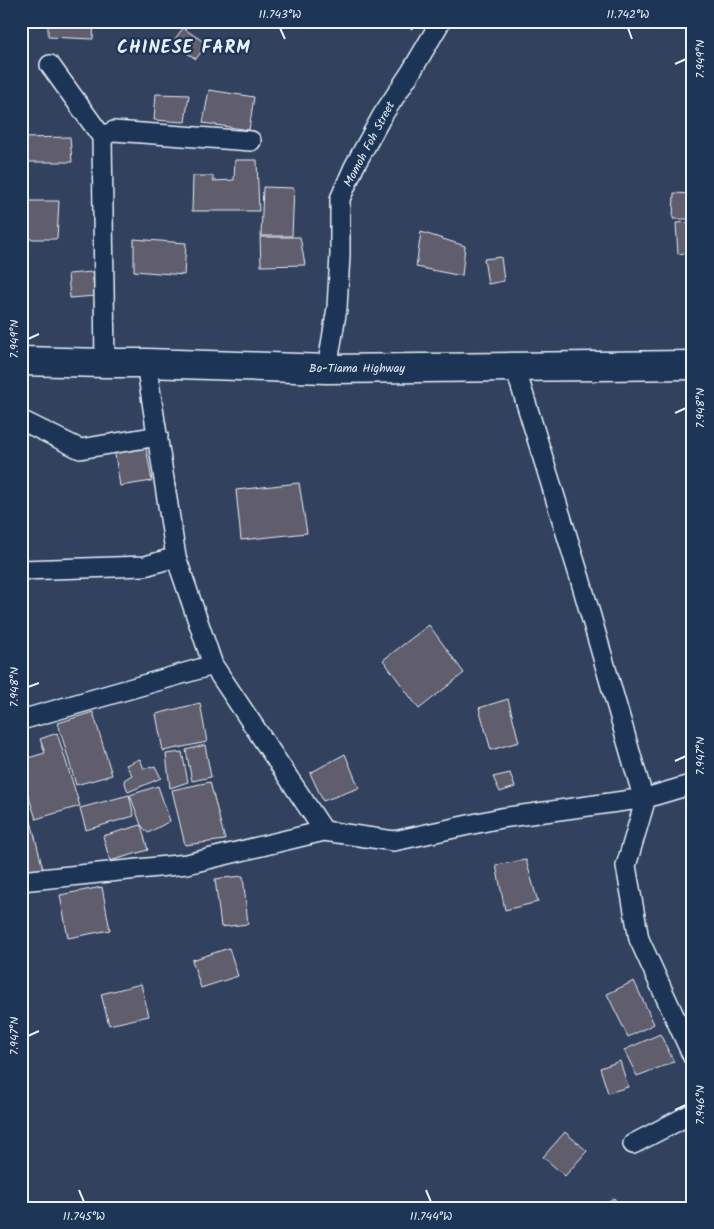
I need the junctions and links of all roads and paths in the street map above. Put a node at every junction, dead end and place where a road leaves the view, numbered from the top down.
1 (441, 21) edge
2 (50, 65) dead end
3 (102, 137) junction
4 (251, 141) dead end
5 (21, 361) edge
6 (105, 363) junction
7 (146, 363) junction
8 (693, 365) edge
9 (515, 367) junction
10 (327, 369) junction
11 (21, 420) edge
12 (158, 436) junction
13 (176, 557) junction
14 (21, 570) edge
15 (213, 665) junction
16 (21, 720) edge
17 (693, 784) edge
18 (646, 798) junction
19 (324, 831) junction
20 (21, 880) edge
21 (693, 1057) edge
22 (693, 1113) edge
23 (633, 1144) dead end

1 - 10 street, Momoh Foh Street
2 - 3 street
3 - 4 street
3 - 6 street
5 - 6 highway, Bo-Tiama Highway
6 - 7 highway, Bo-Tiama Highway
7 - 10 highway, Bo-Tiama Highway
7 - 12 street
8 - 9 highway, Bo-Tiama Highway
9 - 10 highway, Bo-Tiama Highway
9 - 18 street
11 - 12 street
12 - 13 street
13 - 14 street
13 - 15 street
15 - 16 street
15 - 19 street
17 - 18 street
18 - 19 street
18 - 21 street
19 - 20 street
22 - 23 street

